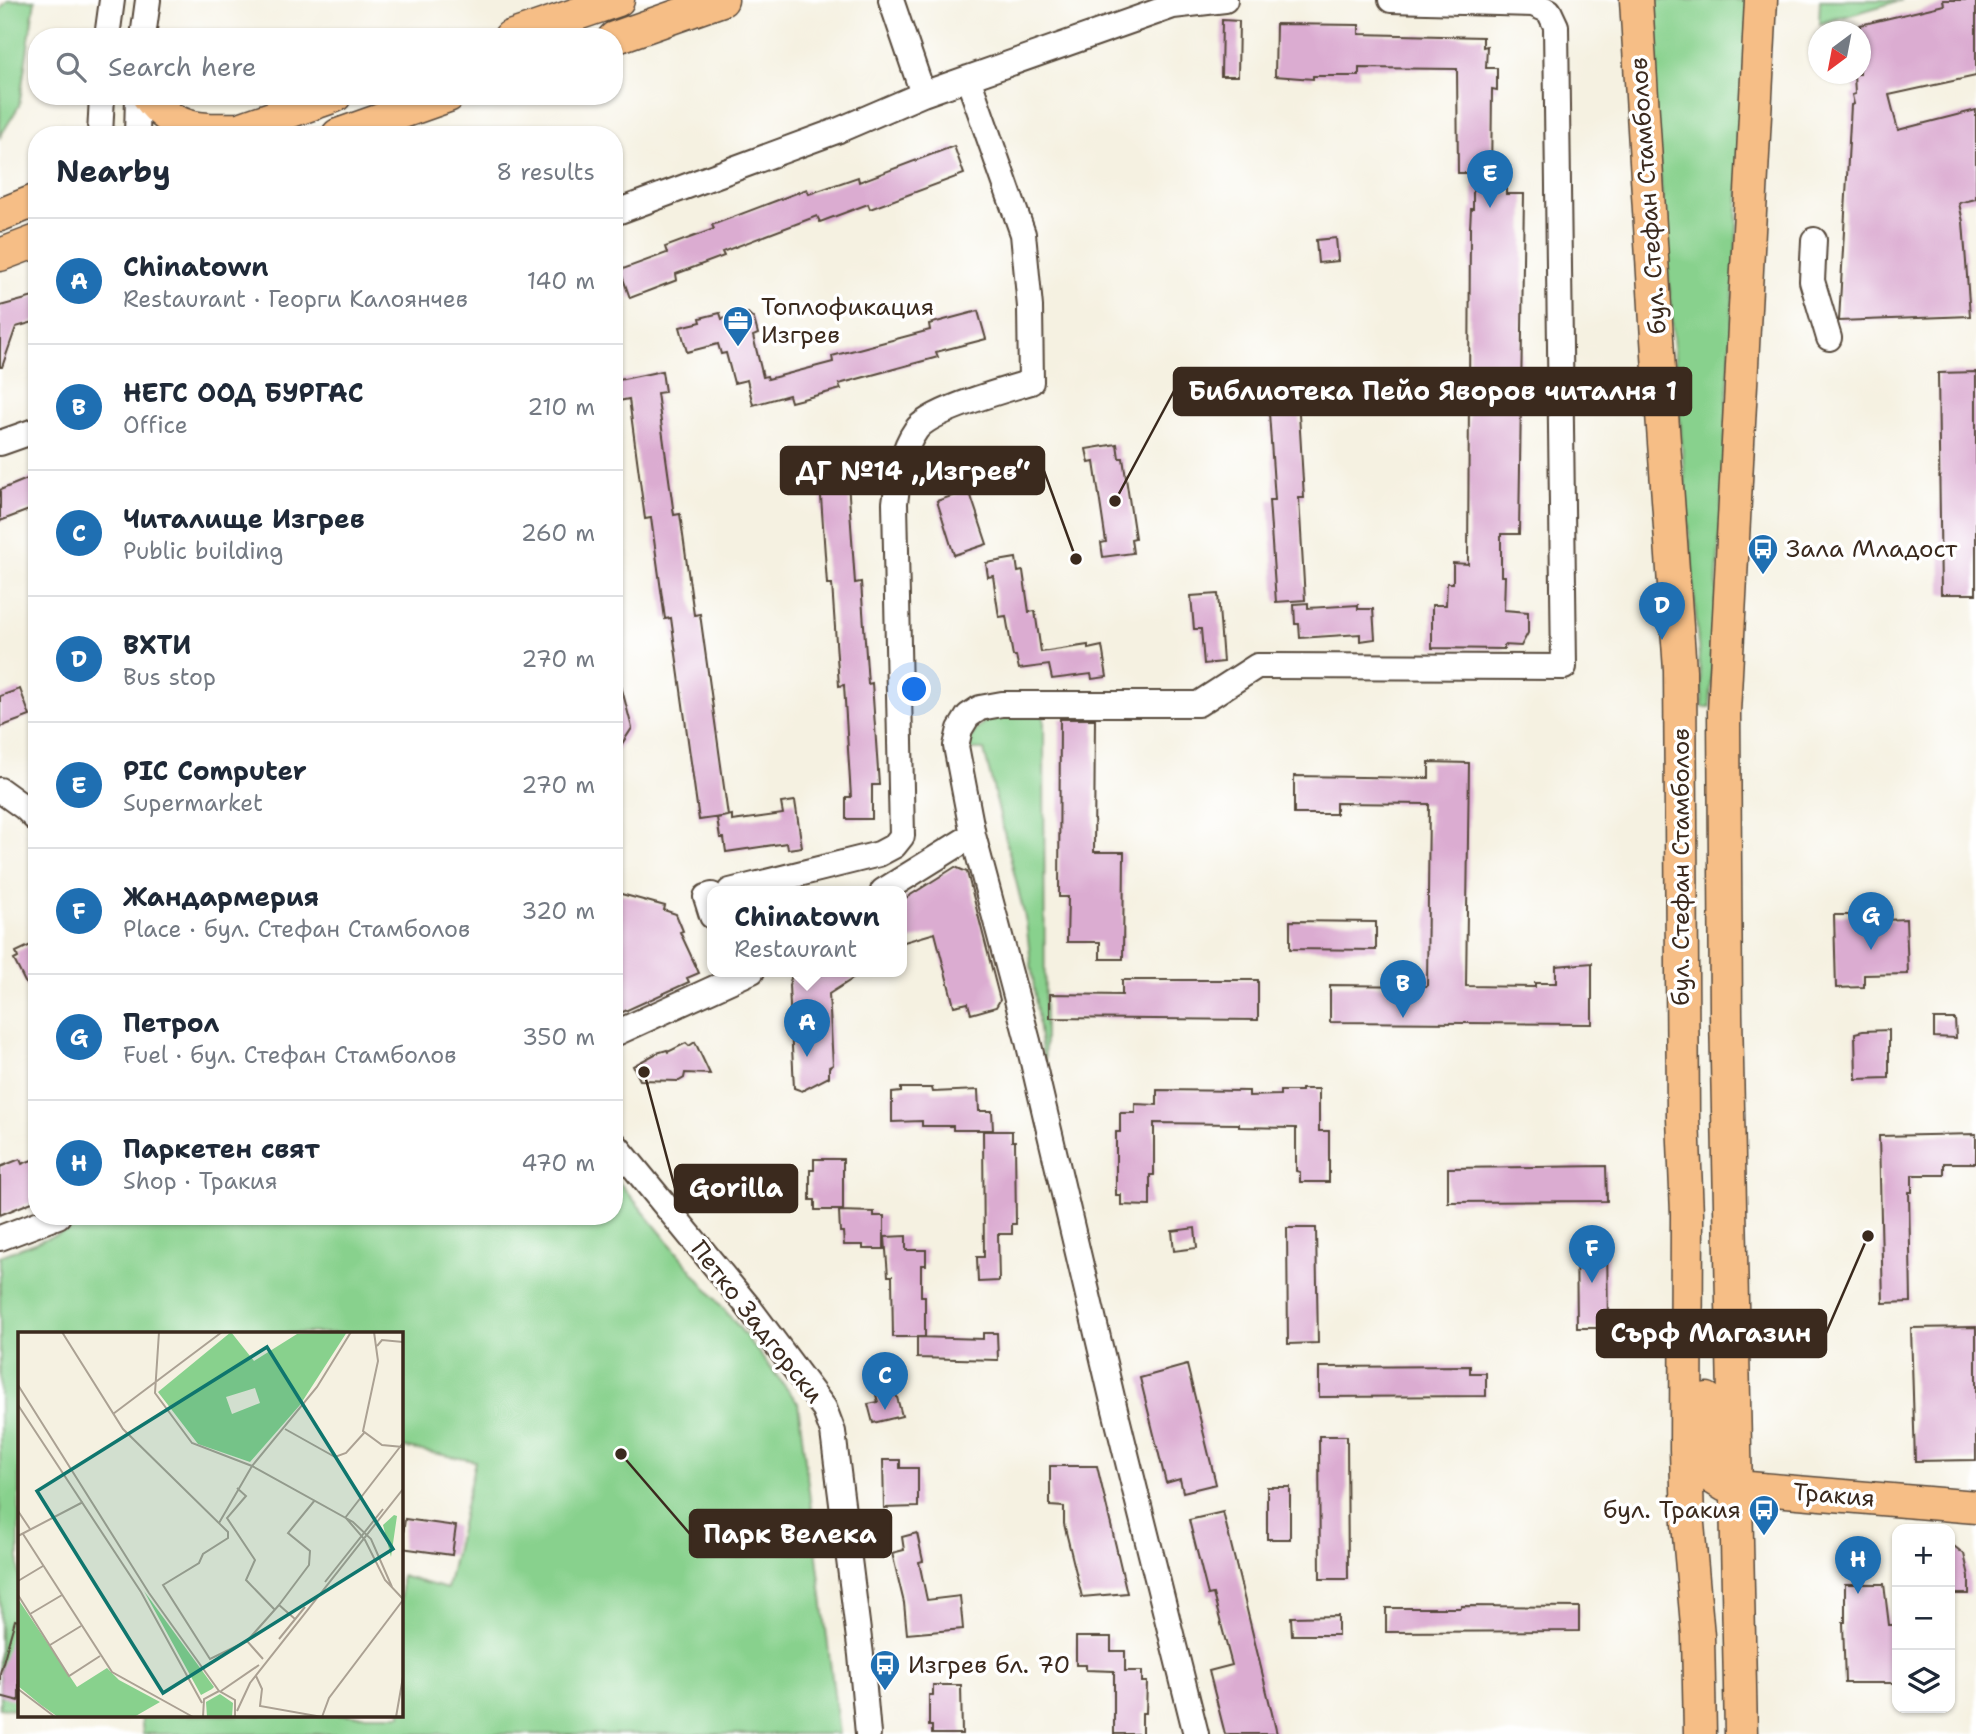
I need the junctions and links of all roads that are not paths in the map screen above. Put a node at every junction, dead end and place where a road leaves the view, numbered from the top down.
1 (112, 0) edge
2 (149, 0) edge
3 (618, 0) edge
4 (722, 0) edge
5 (891, 0) edge
6 (1224, 0) edge
7 (1391, 0) edge
8 (1636, 0) edge
9 (1761, 0) edge
10 (108, 28) edge
11 (144, 28) edge
12 (536, 28) edge
13 (623, 35) edge
14 (968, 78) junction
15 (923, 94) junction
16 (102, 105) edge
17 (138, 105) edge
18 (155, 105) edge
19 (309, 105) edge
20 (423, 105) edge
21 (100, 126) edge
22 (136, 126) edge
23 (188, 126) edge
24 (248, 126) edge
25 (363, 126) edge
26 (28, 204) edge
27 (623, 210) edge
28 (0, 215) edge
29 (1814, 240) dead end
30 (28, 244) edge
31 (0, 255) edge
32 (1829, 338) dead end
33 (28, 433) edge
34 (0, 443) edge
35 (0, 790) edge
36 (28, 811) edge
37 (973, 835) junction
38 (750, 886) edge
39 (891, 886) edge
40 (733, 977) edge
41 (623, 1030) edge
42 (623, 1154) edge
43 (1687, 1214) junction
44 (34, 1225) edge
45 (0, 1238) edge
46 (1735, 1487) junction
47 (1976, 1507) edge
48 (868, 1734) edge
49 (1196, 1734) edge
50 (1699, 1734) edge
51 (1741, 1734) edge

1 - 10 street
2 - 11 street
3 - 12 main road
4 - 13 main road
5 - 15 street
6 - 14 street
7 - 37 street
8 - 43 main road, бул. Стефан Стамболов
9 - 46 main road, бул. Стефан Стамболов
14 - 15 street
14 - 38 street
15 - 27 street
16 - 21 street
17 - 22 street
18 - 23 main road
19 - 24 main road
20 - 25 main road
26 - 28 main road
29 - 32 street
30 - 31 main road
33 - 34 street
35 - 36 street
37 - 39 street
37 - 49 street
40 - 41 street
42 - 48 street, Петко Задгорски
43 - 46 main road
43 - 50 main road, бул. Стефан Стамболов
44 - 45 street
46 - 47 main road, Тракия
46 - 51 main road, бул. Стефан Стамболов

